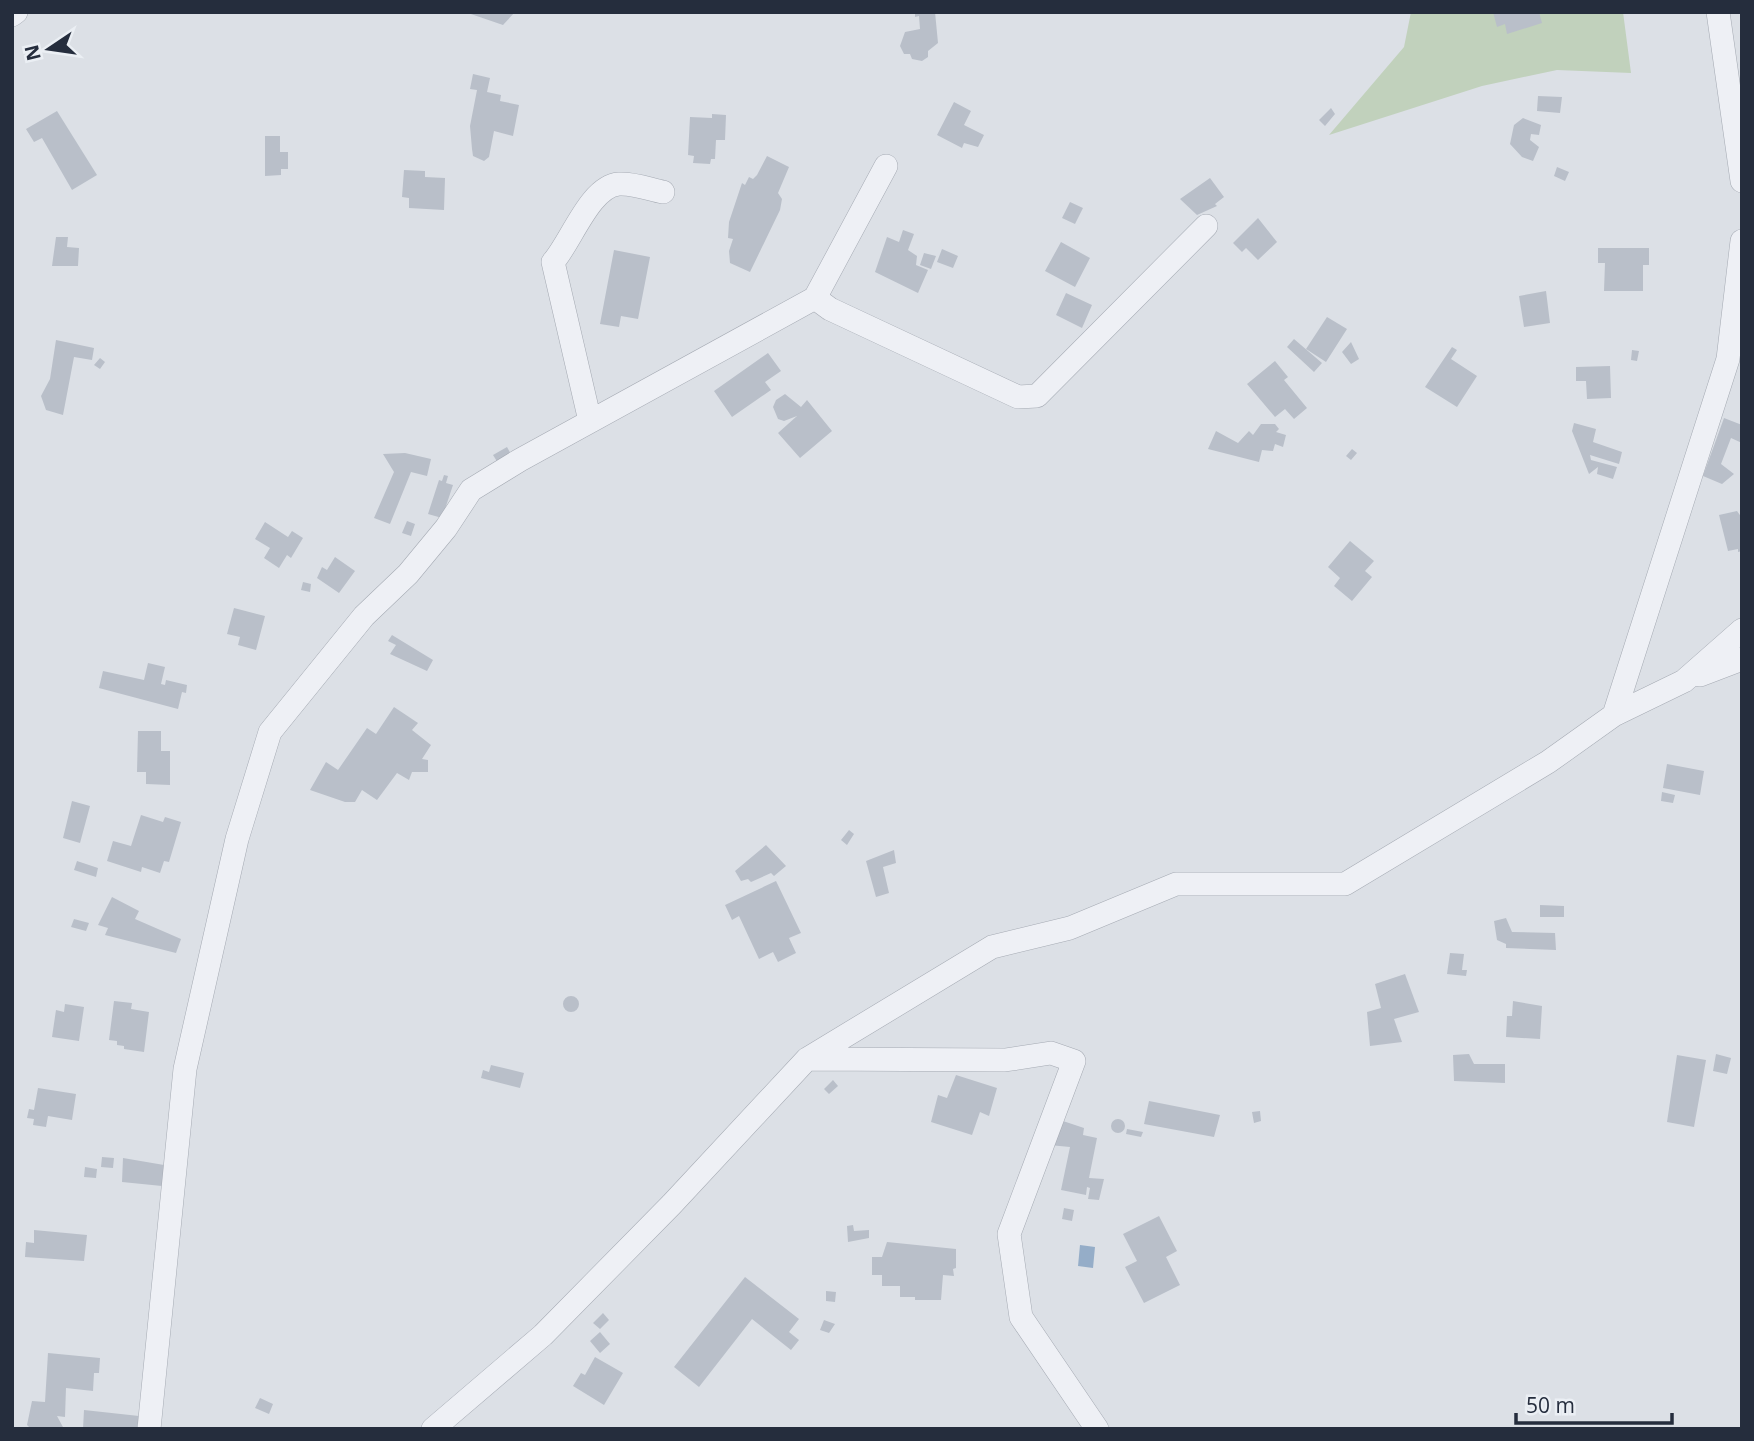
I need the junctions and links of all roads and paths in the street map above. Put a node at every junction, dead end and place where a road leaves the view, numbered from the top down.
1 (1718, 12) edge
2 (886, 166) dead end
3 (1742, 181) edge
4 (663, 192) dead end
5 (1206, 226) dead end
6 (1742, 241) edge
7 (815, 298) junction
8 (590, 421) junction
9 (1742, 630) edge
10 (1742, 659) edge
11 (1684, 681) junction
12 (1614, 715) junction
13 (807, 1059) junction
14 (149, 1429) edge
15 (433, 1429) edge
16 (1097, 1429) edge

1 - 3 street
2 - 7 street
4 - 8 street
5 - 7 street
6 - 12 street
7 - 8 street
8 - 14 street
9 - 11 street
10 - 11 street
11 - 12 street
12 - 13 street
13 - 15 street
13 - 16 street

